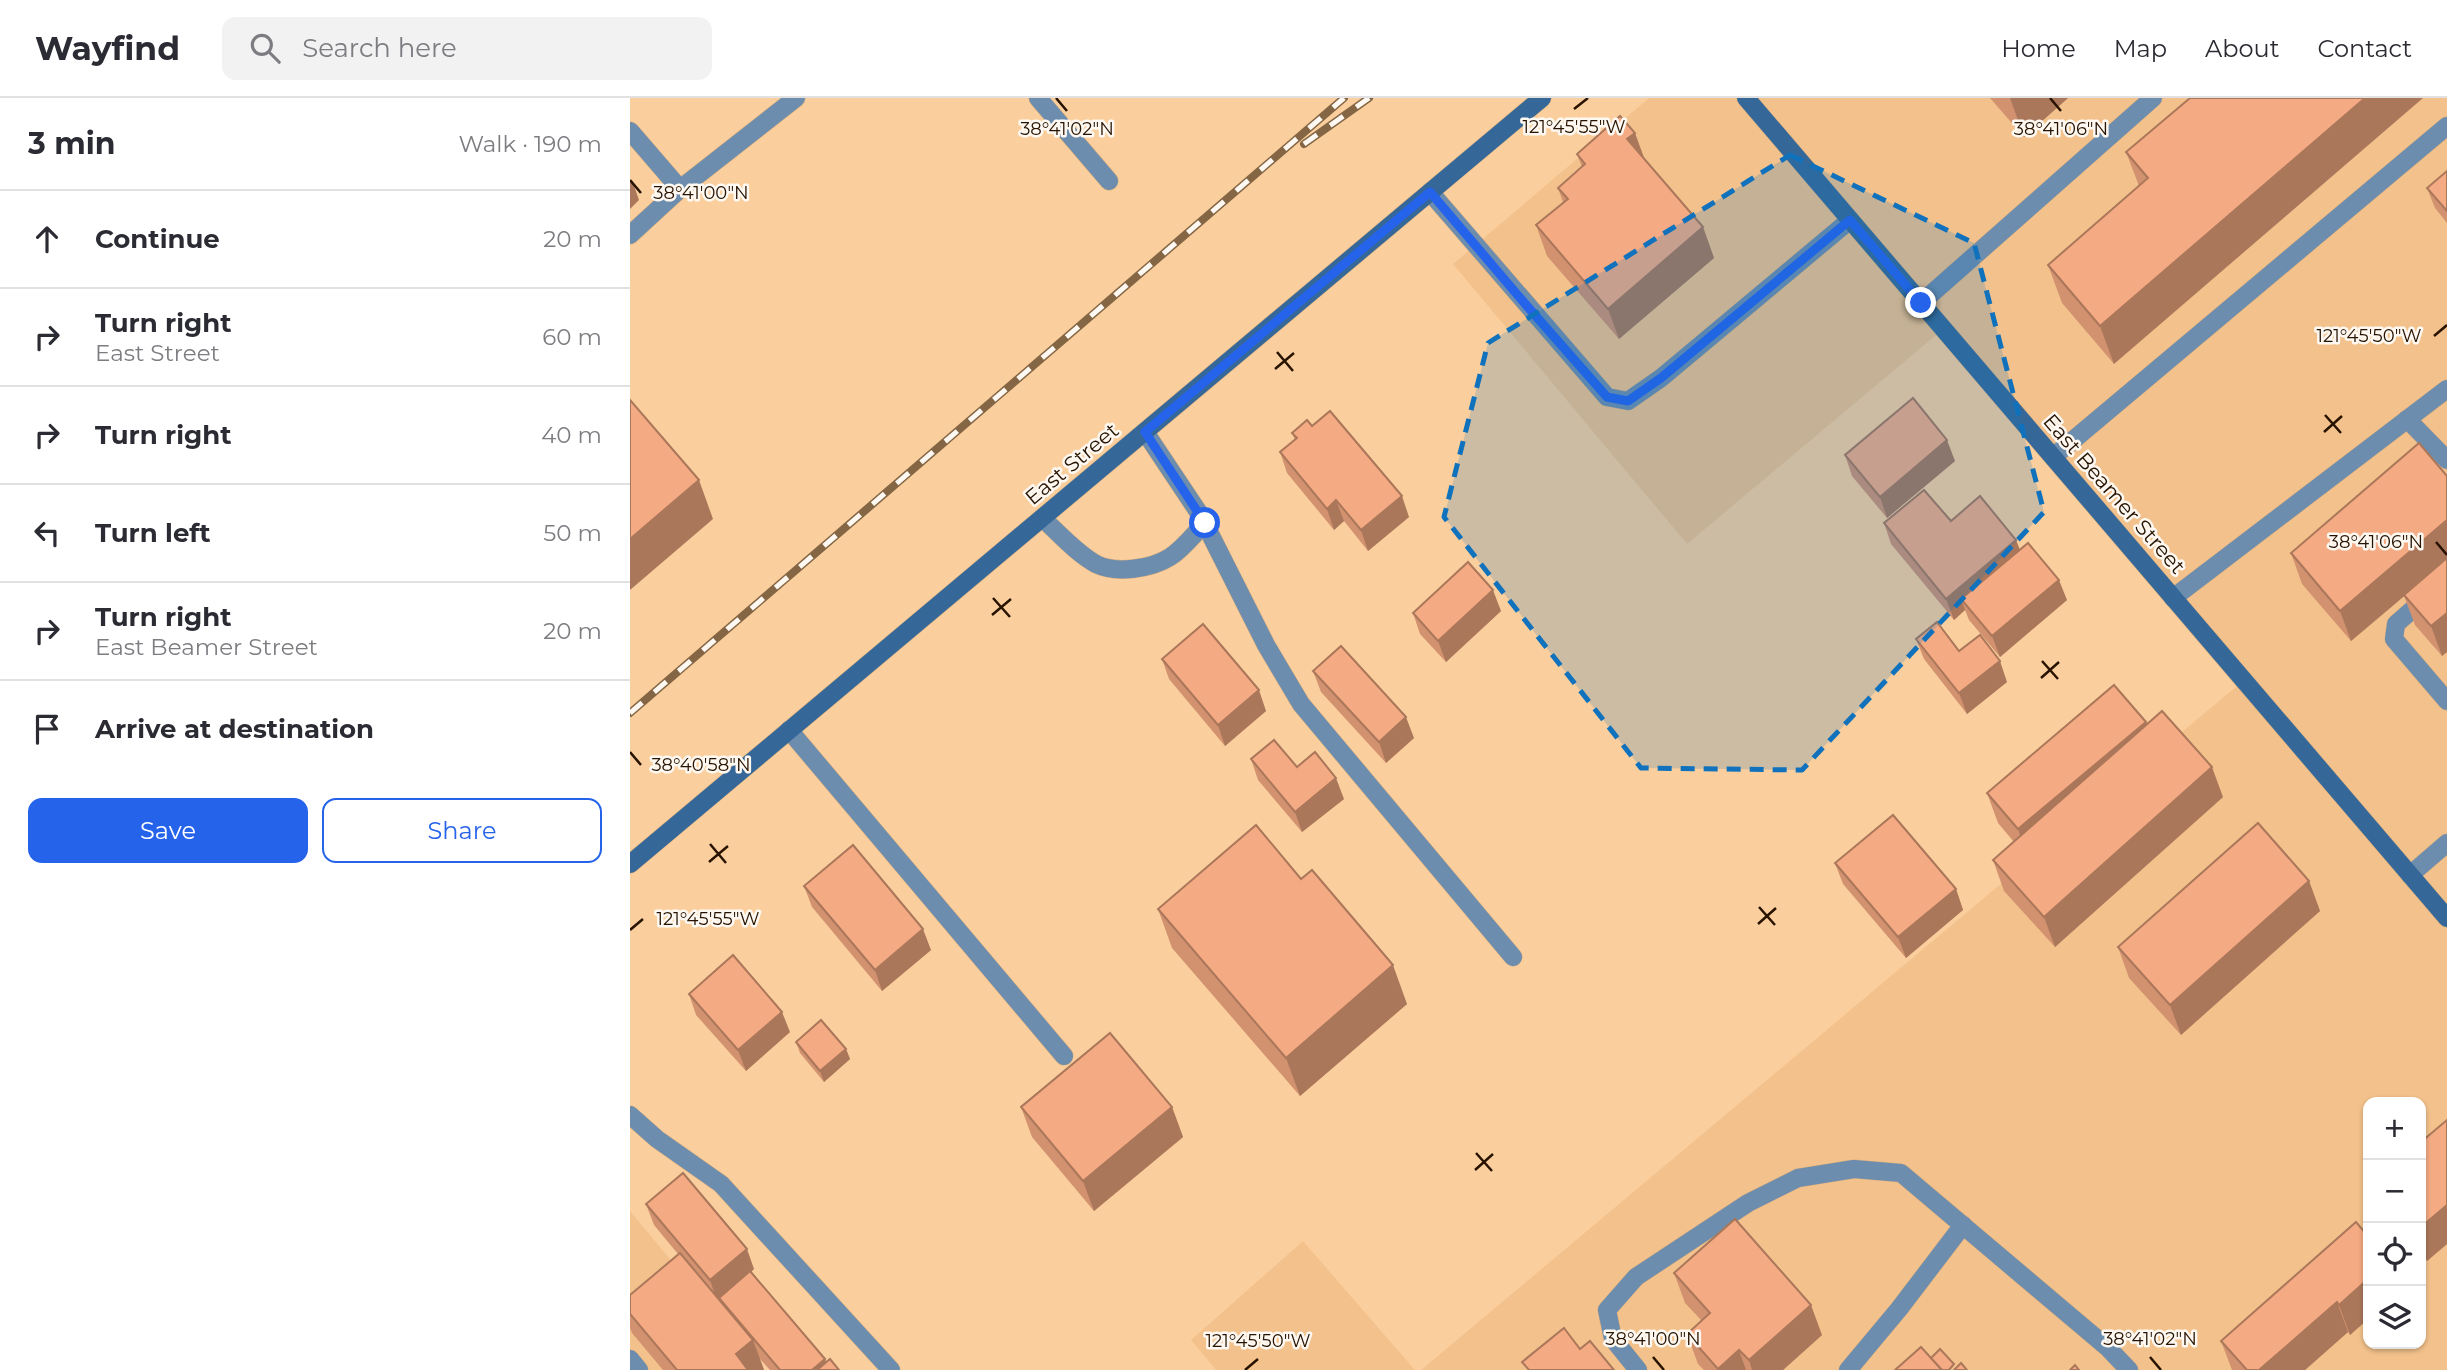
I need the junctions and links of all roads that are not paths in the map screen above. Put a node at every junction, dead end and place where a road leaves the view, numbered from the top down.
1 (796, 98) edge
2 (1038, 98) edge
3 (1542, 98) edge
4 (1746, 98) edge
5 (2153, 98) edge
6 (2447, 126) edge
7 (630, 131) edge
8 (1109, 181) dead end
9 (680, 189) junction
10 (1430, 192) junction
11 (1850, 220) junction
12 (630, 235) edge
13 (1921, 303) junction
14 (2447, 388) edge
15 (2407, 419) junction
16 (1145, 432) junction
17 (2053, 457) junction
18 (2447, 460) edge
19 (1042, 518) junction
20 (1205, 523) junction
21 (2447, 579) edge
22 (2173, 598) junction
23 (2447, 701) edge
24 (789, 730) junction
25 (2447, 843) edge
26 (630, 864) edge
27 (2410, 875) junction
28 (2447, 918) edge
29 (1513, 957) dead end
30 (1064, 1056) dead end
31 (630, 1115) edge
32 (1963, 1225) junction
33 (630, 1359) edge
34 (639, 1370) edge
35 (891, 1370) edge
36 (1638, 1370) edge
37 (1848, 1370) edge
38 (2129, 1370) edge

1 - 9 lane
2 - 8 lane
3 - 10 main road, East Street
4 - 11 main road, East Beamer Street
5 - 13 lane
6 - 17 lane
7 - 9 lane
9 - 12 lane
10 - 11 lane
10 - 16 main road, East Street
11 - 13 main road, East Beamer Street
13 - 17 main road, East Beamer Street
14 - 15 lane
15 - 18 lane
15 - 22 lane
16 - 19 main road, East Street
16 - 20 lane
17 - 22 main road, East Beamer Street
19 - 20 lane
19 - 24 main road, East Street
20 - 29 lane
21 - 23 lane
22 - 27 main road, East Beamer Street
24 - 26 main road, East Street
24 - 30 lane
25 - 27 lane
27 - 28 main road, East Beamer Street
31 - 35 lane
32 - 36 lane
32 - 37 lane
32 - 38 lane
33 - 34 lane

